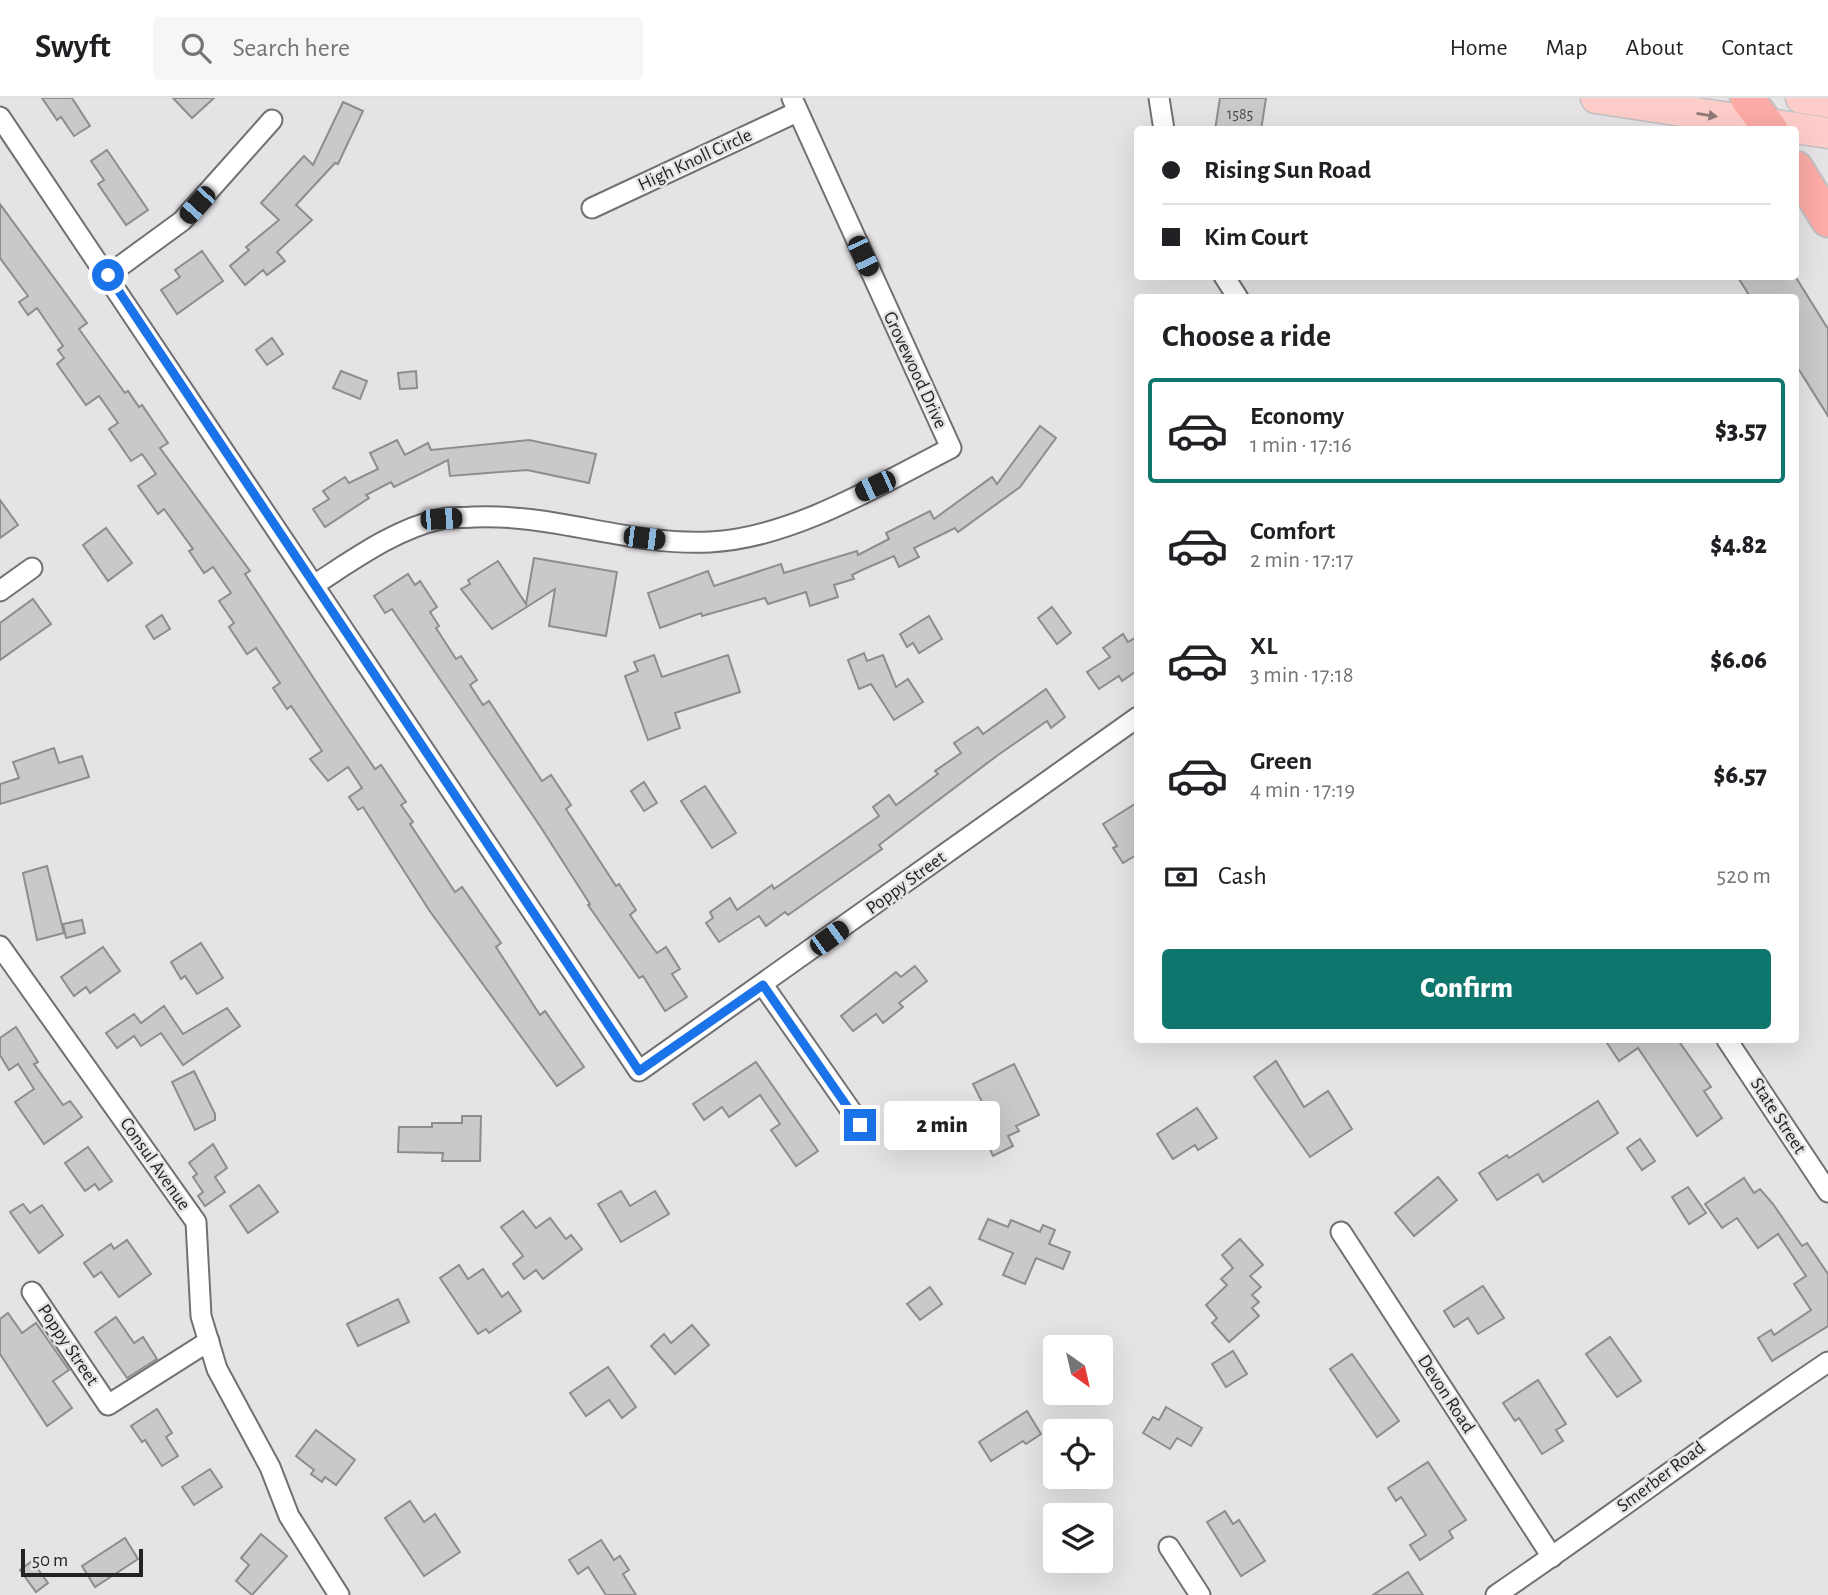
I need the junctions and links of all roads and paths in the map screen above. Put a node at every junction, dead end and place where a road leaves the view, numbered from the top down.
1 (1159, 98) edge
2 (1595, 98) edge
3 (1801, 98) edge
4 (1828, 102) edge
5 (794, 105) edge
6 (0, 117) edge
7 (1762, 117) edge
8 (272, 120) dead end
9 (1163, 126) edge
10 (1828, 133) edge
11 (1799, 173) edge
12 (592, 208) dead end
13 (1828, 220) edge
14 (108, 275) junction
15 (32, 568) dead end
16 (314, 584) junction
17 (0, 591) edge
18 (1134, 721) edge
19 (0, 946) edge
20 (763, 985) junction
21 (1729, 1043) edge
22 (860, 1125) dead end
23 (1828, 1192) edge
24 (1341, 1232) dead end
25 (33, 1292) dead end
26 (209, 1341) junction
27 (1828, 1362) edge
28 (1169, 1547) dead end
29 (1552, 1557) junction
30 (340, 1595) edge
31 (1200, 1595) edge
32 (1496, 1595) edge

1 - 9 street
2 -> 7 main road
3 - 4 main road
5 - 12 street, High Knoll Circle
5 - 16 street, Grovewood Drive
6 - 14 street
7 - 10 main road
8 - 14 street
11 - 13 highway
14 - 16 street
15 - 17 street
16 - 20 street, Poppy Street
18 - 20 street, Poppy Street
19 - 26 street, Consul Avenue
20 - 22 street
21 - 23 street, State Street
24 - 29 street, Devon Road
25 - 26 street, Poppy Street
26 - 30 street, Consul Avenue
27 - 29 street, Smerber Road
28 - 31 street
29 - 32 street, Smerber Road

